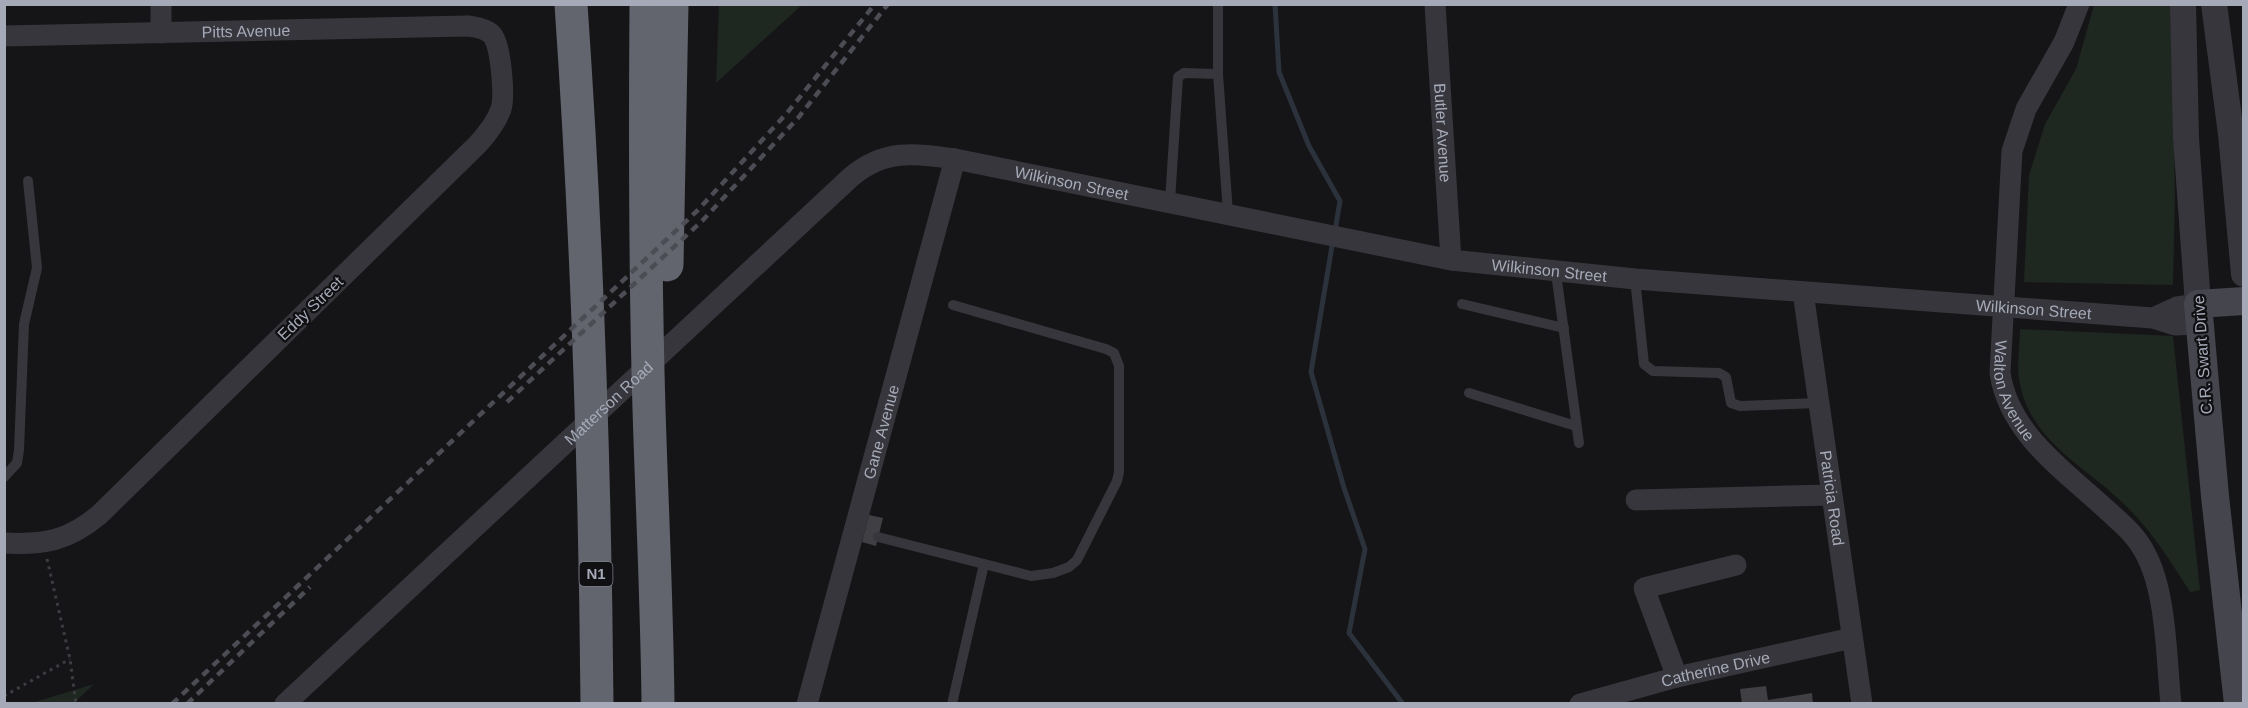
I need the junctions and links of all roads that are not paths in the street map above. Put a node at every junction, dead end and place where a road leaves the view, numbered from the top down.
1 (161, 4) edge
2 (571, 4) edge
3 (581, 4) edge
4 (646, 4) edge
5 (672, 4) edge
6 (1218, 4) edge
7 (1435, 4) edge
8 (2079, 4) edge
9 (2183, 4) edge
10 (2214, 4) edge
11 (487, 31) joint
12 (161, 33) junction
13 (4, 36) edge
14 (1218, 74) junction
15 (954, 159) junction
16 (28, 181) dead end
17 (584, 186) junction
18 (1170, 201) junction
19 (1227, 213) junction
20 (1451, 260) junction
21 (1556, 273) junction
22 (2244, 274) edge
23 (1635, 279) junction
24 (1803, 292) junction
25 (2244, 301) edge
26 (1462, 304) dead end
27 (953, 305) dead end
28 (2005, 307) junction
29 (2198, 314) junction
30 (2244, 319) edge
31 (1564, 328) junction
32 (1470, 393) dead end
33 (1818, 403) junction
34 (656, 405) junction
35 (1576, 426) junction
36 (1579, 443) dead end
37 (4, 477) edge
38 (1831, 495) junction
39 (1636, 500) dead end
40 (878, 537) dead end
41 (4, 543) edge
42 (984, 564) junction
43 (1736, 565) dead end
44 (1852, 638) junction
45 (1677, 677) junction
46 (285, 704) edge
47 (597, 704) edge
48 (658, 704) edge
49 (807, 704) edge
50 (952, 704) edge
51 (1580, 704) edge
52 (1862, 704) edge
53 (2171, 704) edge
54 (2238, 704) edge

1 - 12 street
2 - 17 highway
3 - 17 highway, N1
4 - 34 highway
5 - 34 highway
6 - 14 lane
7 - 20 street, Butler Avenue
8 - 28 street, Walton Avenue
9 - 29 street, C.R. Swart Drive
10 - 22 street
11 - 12 street, Pitts Avenue
11 - 41 street, Eddy Street
12 - 13 street, Pitts Avenue
14 - 18 lane
14 - 19 lane
15 - 18 street, Wilkinson Street
15 - 46 street, Matterson Road
15 - 49 street, Gane Avenue
16 - 37 lane
17 - 47 highway, N1
18 - 19 street, Wilkinson Street
19 - 20 street, Wilkinson Street
20 - 21 street, Wilkinson Street
21 - 23 street, Wilkinson Street
21 - 31 lane
23 - 24 street, Wilkinson Street
23 - 33 lane
24 - 28 street, Wilkinson Street
24 - 33 street, Patricia Road
25 - 29 main road
26 - 31 lane
27 - 42 lane
28 - 29 street, Wilkinson Street
28 - 53 street, Walton Avenue
29 - 30 main road
29 - 54 main road, C.R. Swart Drive
31 - 35 lane
32 - 35 lane
33 - 38 street, Patricia Road
34 - 48 highway
35 - 36 lane
38 - 39 street
38 - 44 street, Patricia Road
40 - 42 lane
42 - 50 lane
43 - 45 street
44 - 45 street, Catherine Drive
44 - 52 street, Patricia Road
45 - 51 street, Catherine Drive

